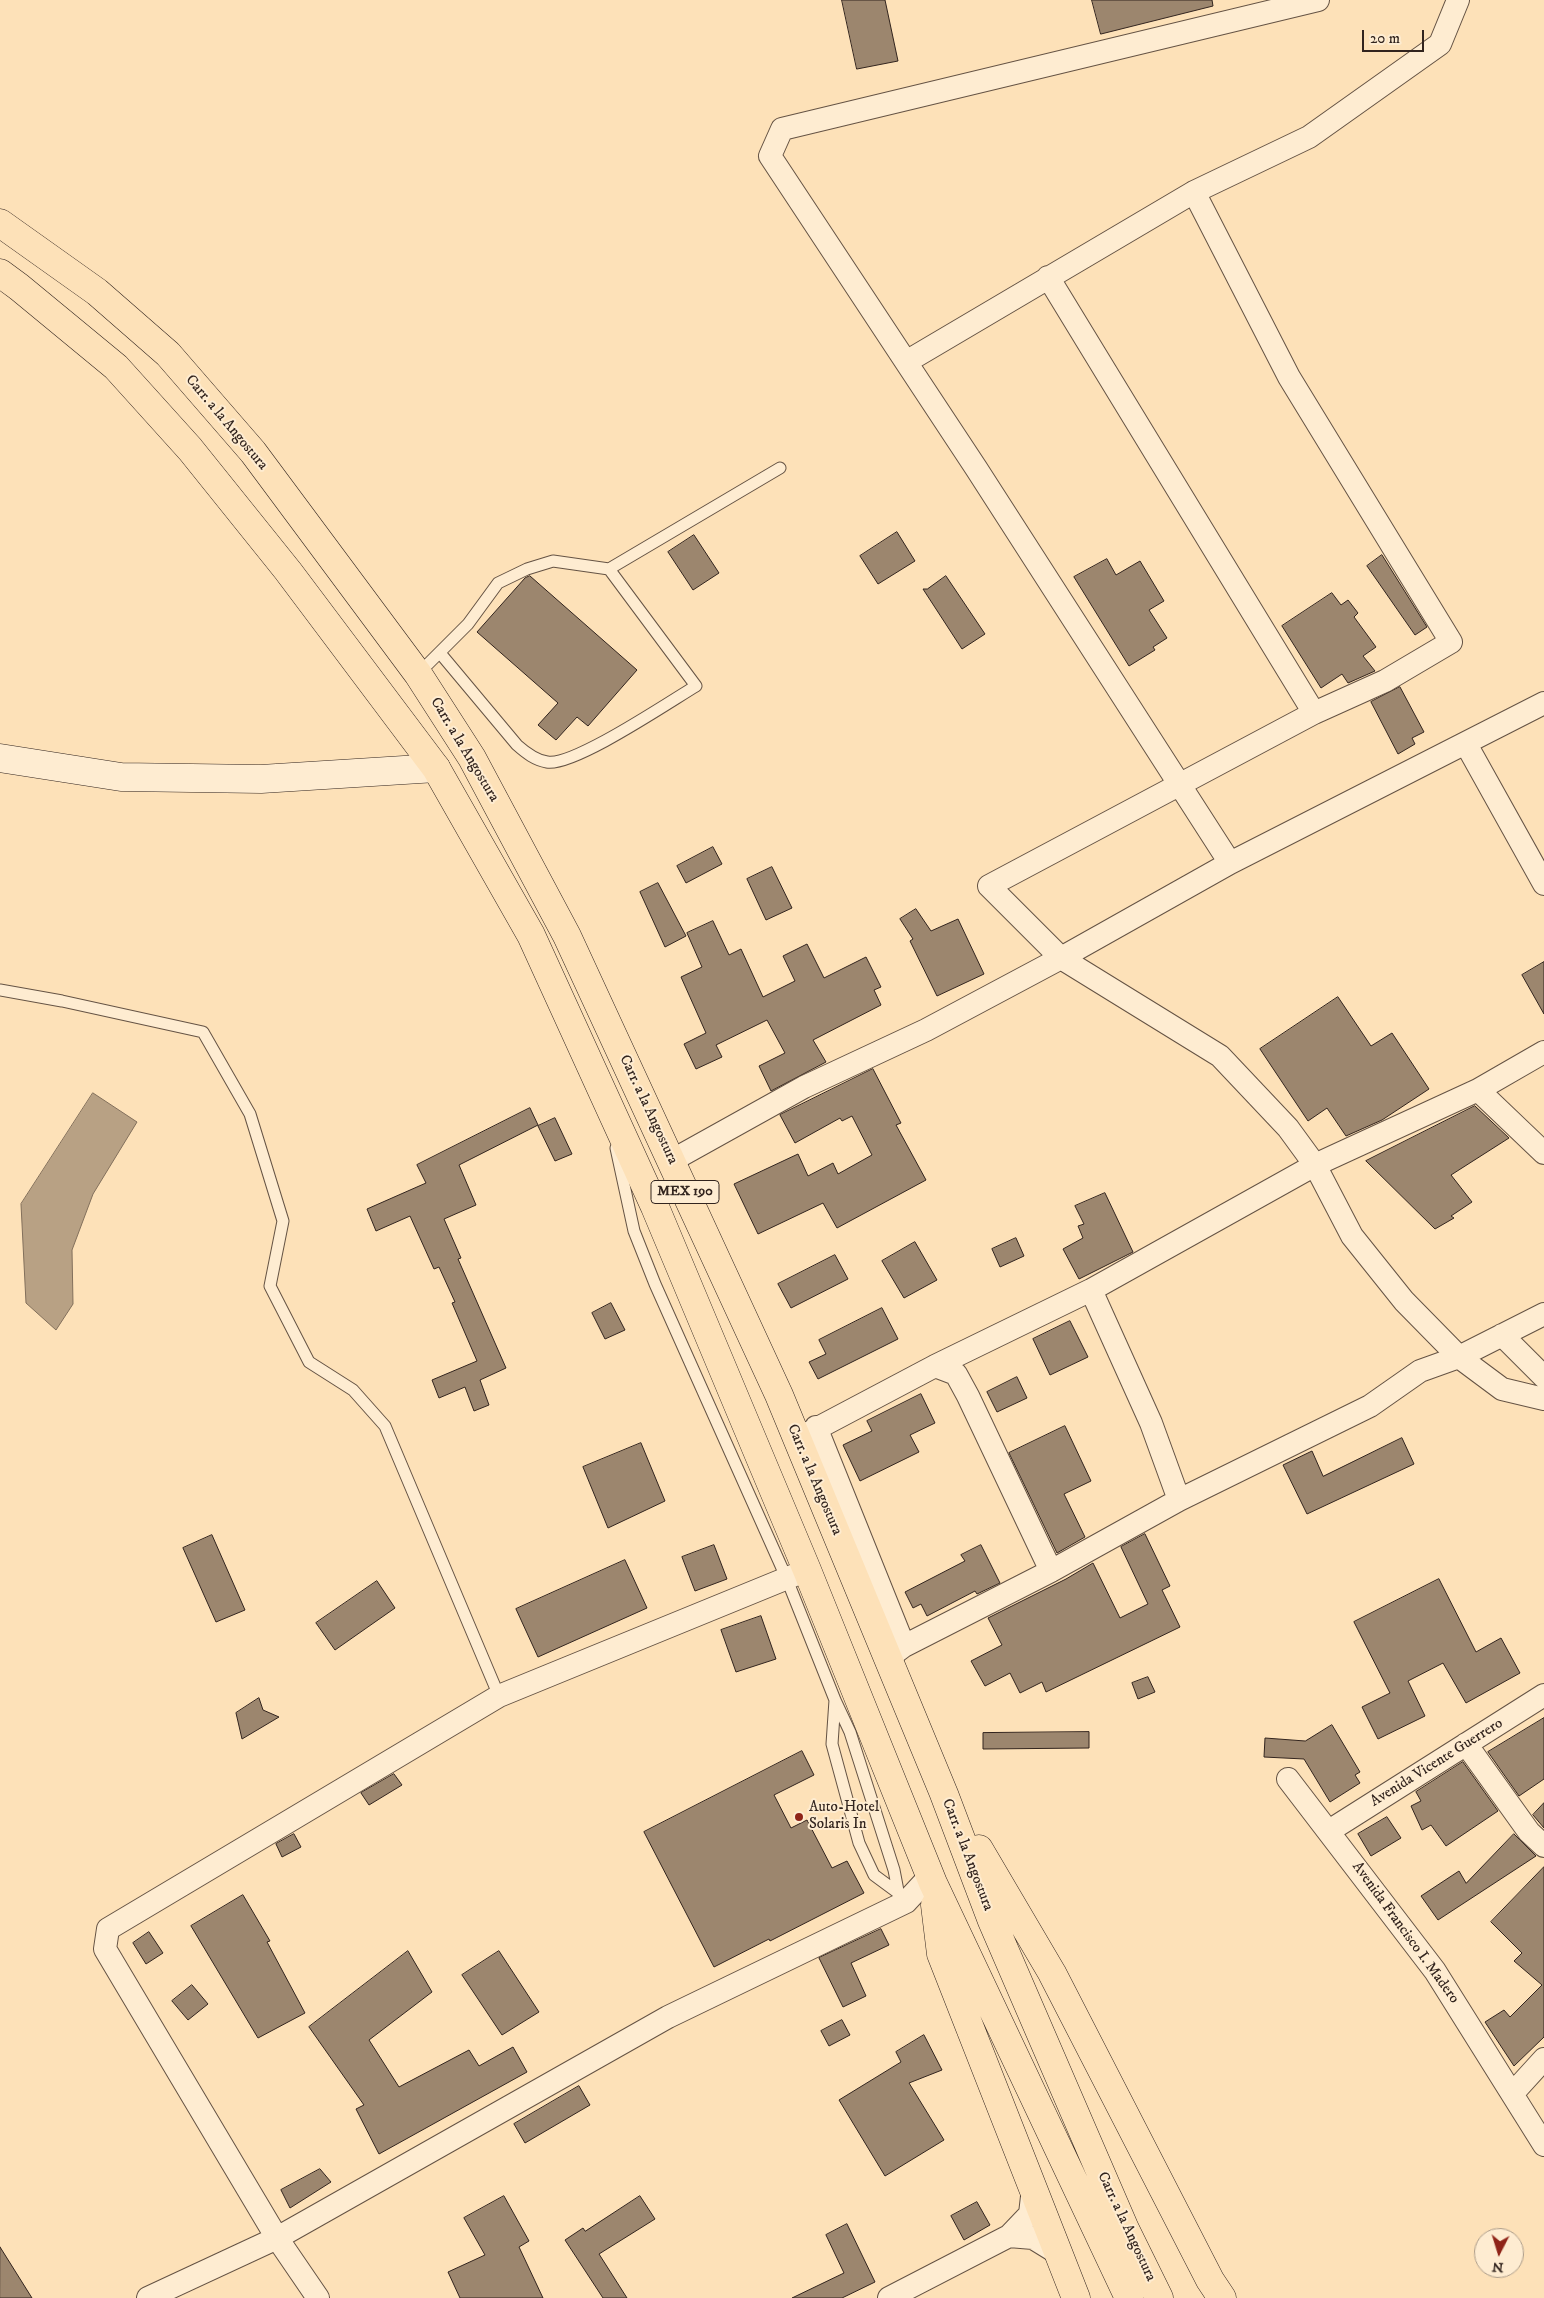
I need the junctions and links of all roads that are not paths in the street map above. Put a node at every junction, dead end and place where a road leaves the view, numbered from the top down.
1 (1318, 0) edge
2 (1458, 0) edge
3 (1194, 192) junction
4 (0, 223) edge
5 (0, 273) edge
6 (1048, 277) junction
7 (906, 362) junction
8 (780, 468) dead end
9 (609, 568) junction
10 (440, 652) junction
11 (418, 674) junction
12 (1544, 703) edge
13 (1314, 713) junction
14 (1466, 744) junction
15 (0, 758) edge
16 (436, 768) junction
17 (1179, 784) junction
18 (1230, 863) junction
19 (1544, 884) edge
20 (1061, 958) junction
21 (0, 990) edge
22 (1544, 1052) edge
23 (1478, 1090) junction
24 (1544, 1153) edge
25 (671, 1161) junction
26 (1315, 1165) junction
27 (1091, 1290) junction
28 (1544, 1314) edge
29 (1502, 1335) junction
30 (1459, 1357) junction
31 (935, 1366) junction
32 (1544, 1377) edge
33 (1544, 1399) edge
34 (806, 1433) junction
35 (1179, 1500) junction
36 (1051, 1570) junction
37 (796, 1573) junction
38 (896, 1652) junction
39 (1544, 1695) edge
40 (499, 1696) junction
41 (835, 1700) junction
42 (1466, 1744) junction
43 (1288, 1779) dead end
44 (944, 1794) junction
45 (1329, 1831) junction
46 (1544, 1846) edge
47 (931, 1880) junction
48 (899, 1897) junction
49 (1544, 2059) edge
50 (1513, 2093) junction
51 (1544, 2145) edge
52 (1033, 2188) junction
53 (1009, 2236) junction
54 (277, 2238) junction
55 (1059, 2254) junction
56 (148, 2298) edge
57 (318, 2298) edge
58 (889, 2298) edge
59 (1076, 2298) edge
60 (1129, 2298) edge
61 (1160, 2298) edge
62 (1222, 2298) edge

1 - 7 street
2 - 3 street
3 - 6 street
3 - 13 street
4 - 11 main road, Carr. a la Angostura / MEX 190
5 - 16 main road, Carr. a la Angostura / MEX 190
6 - 7 street
6 - 13 street
7 - 17 street
8 - 9 lane
9 - 10 lane
9 - 10 lane
10 - 11 lane
11 - 25 main road, Carr. a la Angostura / MEX 190
12 - 14 street
13 - 17 street
14 - 18 street
14 - 19 street
15 - 16 street
16 - 37 main road, Carr. a la Angostura / MEX 190
17 - 18 street
17 - 20 street
18 - 20 street
20 - 25 street
20 - 26 street
21 - 40 lane
22 - 23 street
23 - 24 street
23 - 26 street
25 - 34 main road, Carr. a la Angostura / MEX 190
26 - 27 street
26 - 30 street
27 - 31 street
27 - 35 street
28 - 29 street
29 - 30 street
29 - 32 street
30 - 33 street
30 - 35 street
31 - 34 street
31 - 36 street
34 - 38 main road, Carr. a la Angostura / MEX 190
35 - 36 street
36 - 38 street
37 - 40 street
37 - 41 lane
37 - 47 main road, Carr. a la Angostura / MEX 190
38 - 44 main road, Carr. a la Angostura / MEX 190
39 - 42 street, Avenida Vicente Guerrero
40 - 54 street
41 - 48 lane
41 - 48 lane
42 - 45 street, Avenida Vicente Guerrero
42 - 46 street
43 - 45 street, Avenida Francisco I. Madero
44 - 61 main road, Carr. a la Angostura / MEX 190
44 - 62 main road
45 - 50 street, Avenida Francisco I. Madero
47 - 48 street
47 - 52 main road
47 - 60 main road, Carr. a la Angostura / MEX 190
48 - 54 street
49 - 50 street
50 - 51 street, Avenida Francisco I. Madero
52 - 53 street
52 - 55 main road
53 - 55 street
53 - 58 street
54 - 56 street
54 - 57 street
55 - 59 main road

